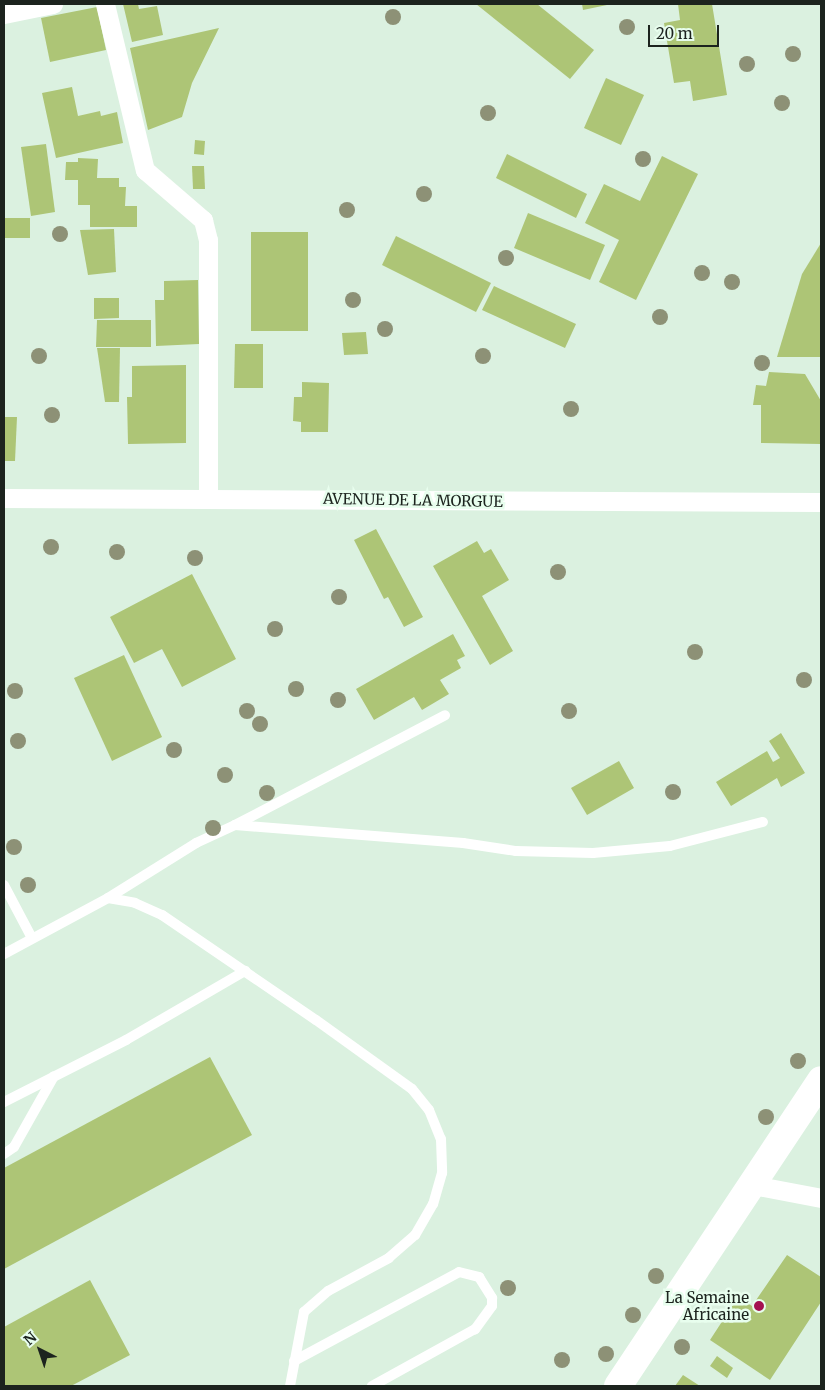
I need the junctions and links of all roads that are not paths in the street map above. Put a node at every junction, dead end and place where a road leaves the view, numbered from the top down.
1 (53, 4) edge
2 (105, 4) edge
3 (4, 14) edge
4 (208, 497) junction
5 (4, 498) edge
6 (821, 502) edge
7 (445, 715) dead end
8 (763, 822) dead end
9 (235, 825) junction
10 (4, 885) edge
11 (108, 898) junction
12 (32, 938) junction
13 (4, 954) edge
14 (245, 971) junction
15 (55, 1076) junction
16 (821, 1080) edge
17 (4, 1102) edge
18 (4, 1154) edge
19 (752, 1185) junction
20 (821, 1198) edge
21 (294, 1361) junction
22 (290, 1386) edge
23 (372, 1386) edge
24 (618, 1386) edge

1 - 3 street
2 - 4 street
4 - 5 street, AVENUE DE LA MORGUE
4 - 6 street, AVENUE DE LA MORGUE
7 - 9 lane
8 - 9 lane
9 - 11 lane
10 - 12 lane
11 - 12 lane
11 - 14 lane
12 - 13 lane
14 - 15 lane
14 - 21 lane
15 - 17 lane
15 - 18 lane
16 - 19 main road
19 - 20 street
19 - 24 main road
21 - 22 lane
21 - 23 lane

